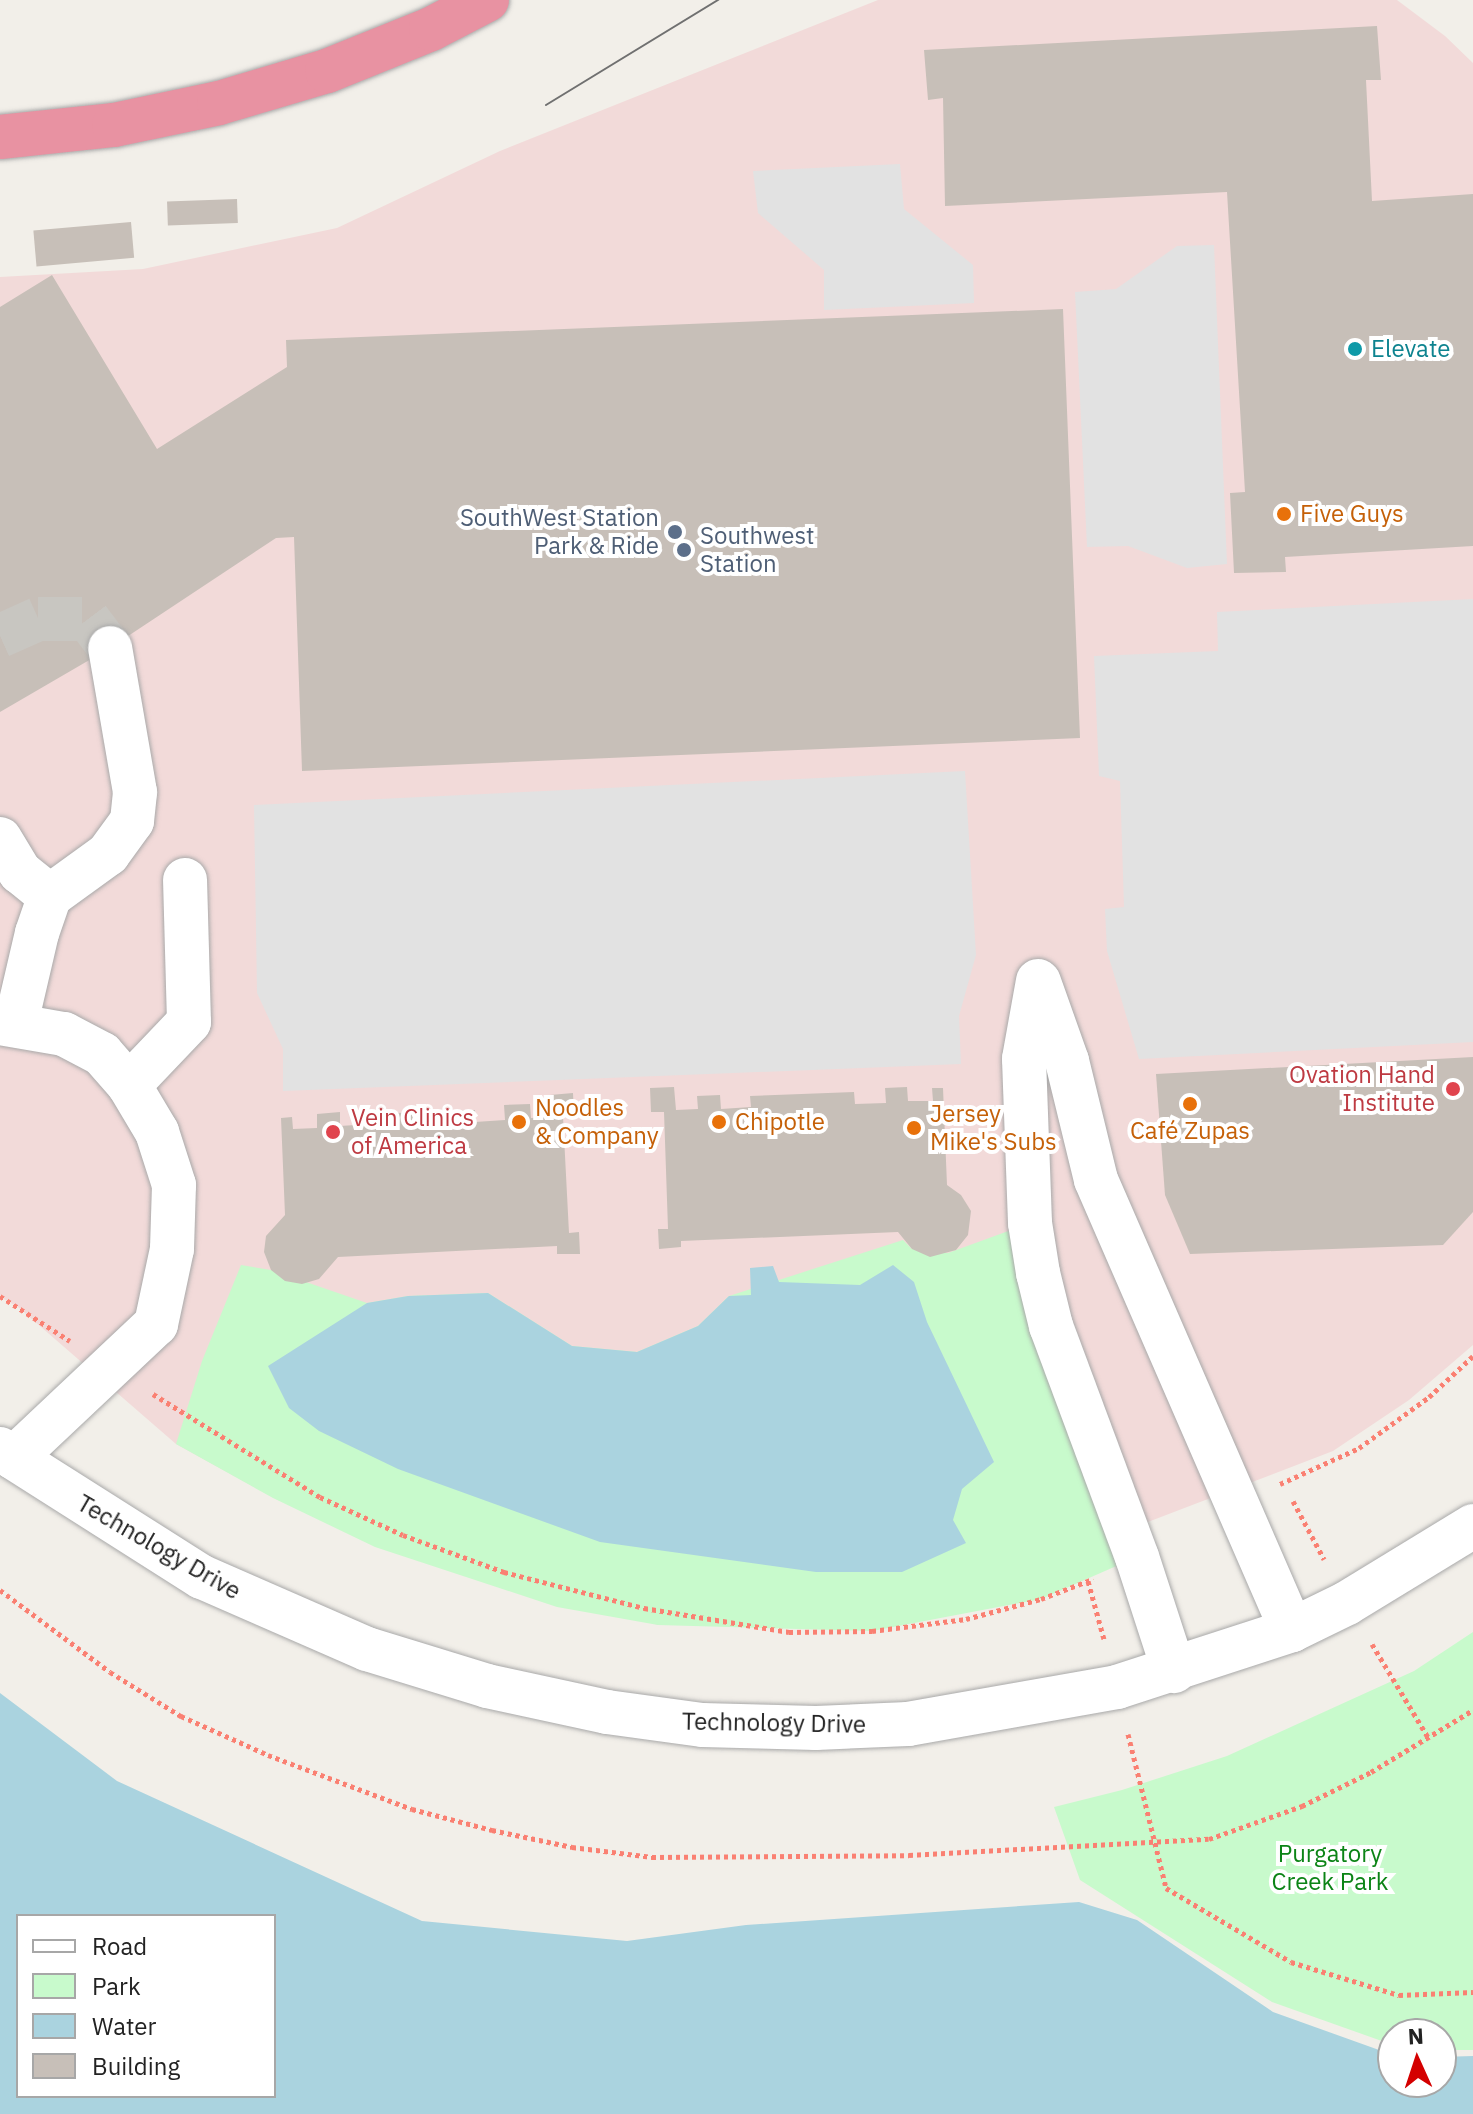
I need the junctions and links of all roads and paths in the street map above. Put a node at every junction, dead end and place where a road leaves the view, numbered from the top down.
1 (487, 0) edge
2 (0, 137) edge
3 (110, 648) tunnel mouth
4 (0, 839) edge
5 (185, 880) dead end
6 (50, 896) junction
7 (8, 1023) edge
8 (129, 1085) junction
9 (0, 1296) edge
10 (1473, 1356) edge
11 (110, 1368) junction
12 (7, 1454) edge
13 (1239, 1506) junction
14 (1473, 1526) edge
15 (1137, 1557) junction
16 (0, 1590) edge
17 (1292, 1630) junction
18 (1387, 1669) dead end
19 (1174, 1671) junction
20 (1473, 1710) edge
21 (1429, 1739) junction
22 (1138, 1775) dead end
23 (1155, 1841) junction
24 (1473, 1992) edge

1 - 2 highway
3 - 6 street
4 - 6 street
5 - 8 street
6 - 7 street
7 - 8 street
8 - 11 street
9 - 11 path
10 - 13 path
11 - 12 street
11 - 15 path
12 - 19 street, Technology Drive
13 - 15 street
13 - 17 street
14 - 17 street, Technology Drive
15 - 19 street
16 - 23 path
17 - 19 street, Technology Drive
18 - 21 path
20 - 21 path
21 - 23 path
22 - 23 path
23 - 24 path

